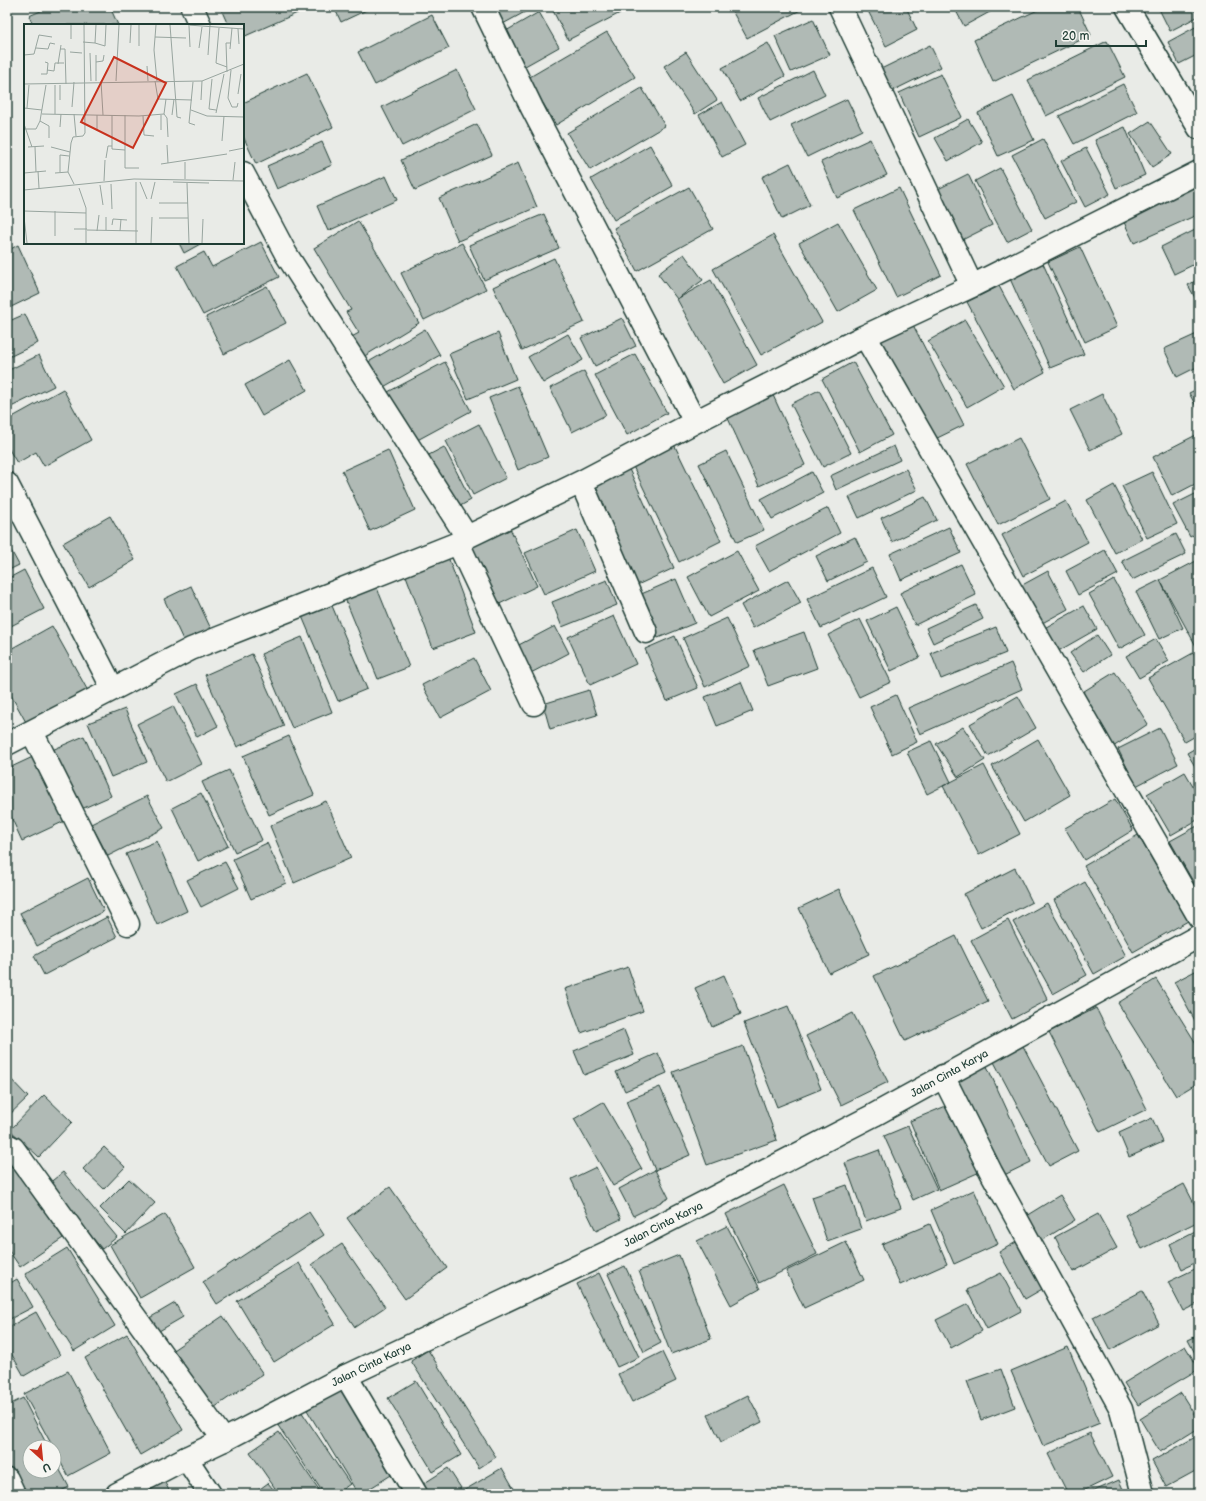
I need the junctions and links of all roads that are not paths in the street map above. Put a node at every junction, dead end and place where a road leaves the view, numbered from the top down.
1 (192, 7) edge
2 (483, 7) edge
3 (840, 7) edge
4 (1127, 7) edge
5 (200, 24) edge
6 (1199, 128) edge
7 (1199, 172) edge
8 (244, 175) edge
9 (972, 286) junction
10 (865, 336) junction
11 (695, 422) junction
12 (581, 482) junction
13 (7, 484) edge
14 (462, 540) junction
15 (646, 632) dead end
16 (113, 689) junction
17 (534, 704) dead end
18 (32, 732) junction
19 (7, 744) edge
20 (1199, 917) edge
21 (128, 924) dead end
22 (1199, 936) edge
23 (943, 1076) junction
24 (7, 1145) edge
25 (346, 1376) junction
26 (224, 1440) junction
27 (186, 1458) junction
28 (7, 1480) edge
29 (14, 1494) edge
30 (117, 1494) edge
31 (210, 1494) edge
32 (416, 1494) edge
33 (1143, 1494) edge

1 - 5 street
2 - 11 street
3 - 9 street
4 - 6 street
7 - 9 street
8 - 14 street
9 - 10 street
10 - 11 street
10 - 20 street
11 - 12 street
12 - 14 street
12 - 15 street
13 - 16 street
14 - 16 street
14 - 17 street
16 - 18 street
18 - 19 street
18 - 21 street
22 - 23 street, Jalan Cinta Karya
23 - 25 street, Jalan Cinta Karya
23 - 33 street
24 - 26 street
25 - 26 street, Jalan Cinta Karya
25 - 32 street
26 - 27 street, Jalan Cinta Karya
27 - 30 street, Jalan Cinta Karya
27 - 31 street
28 - 29 street

